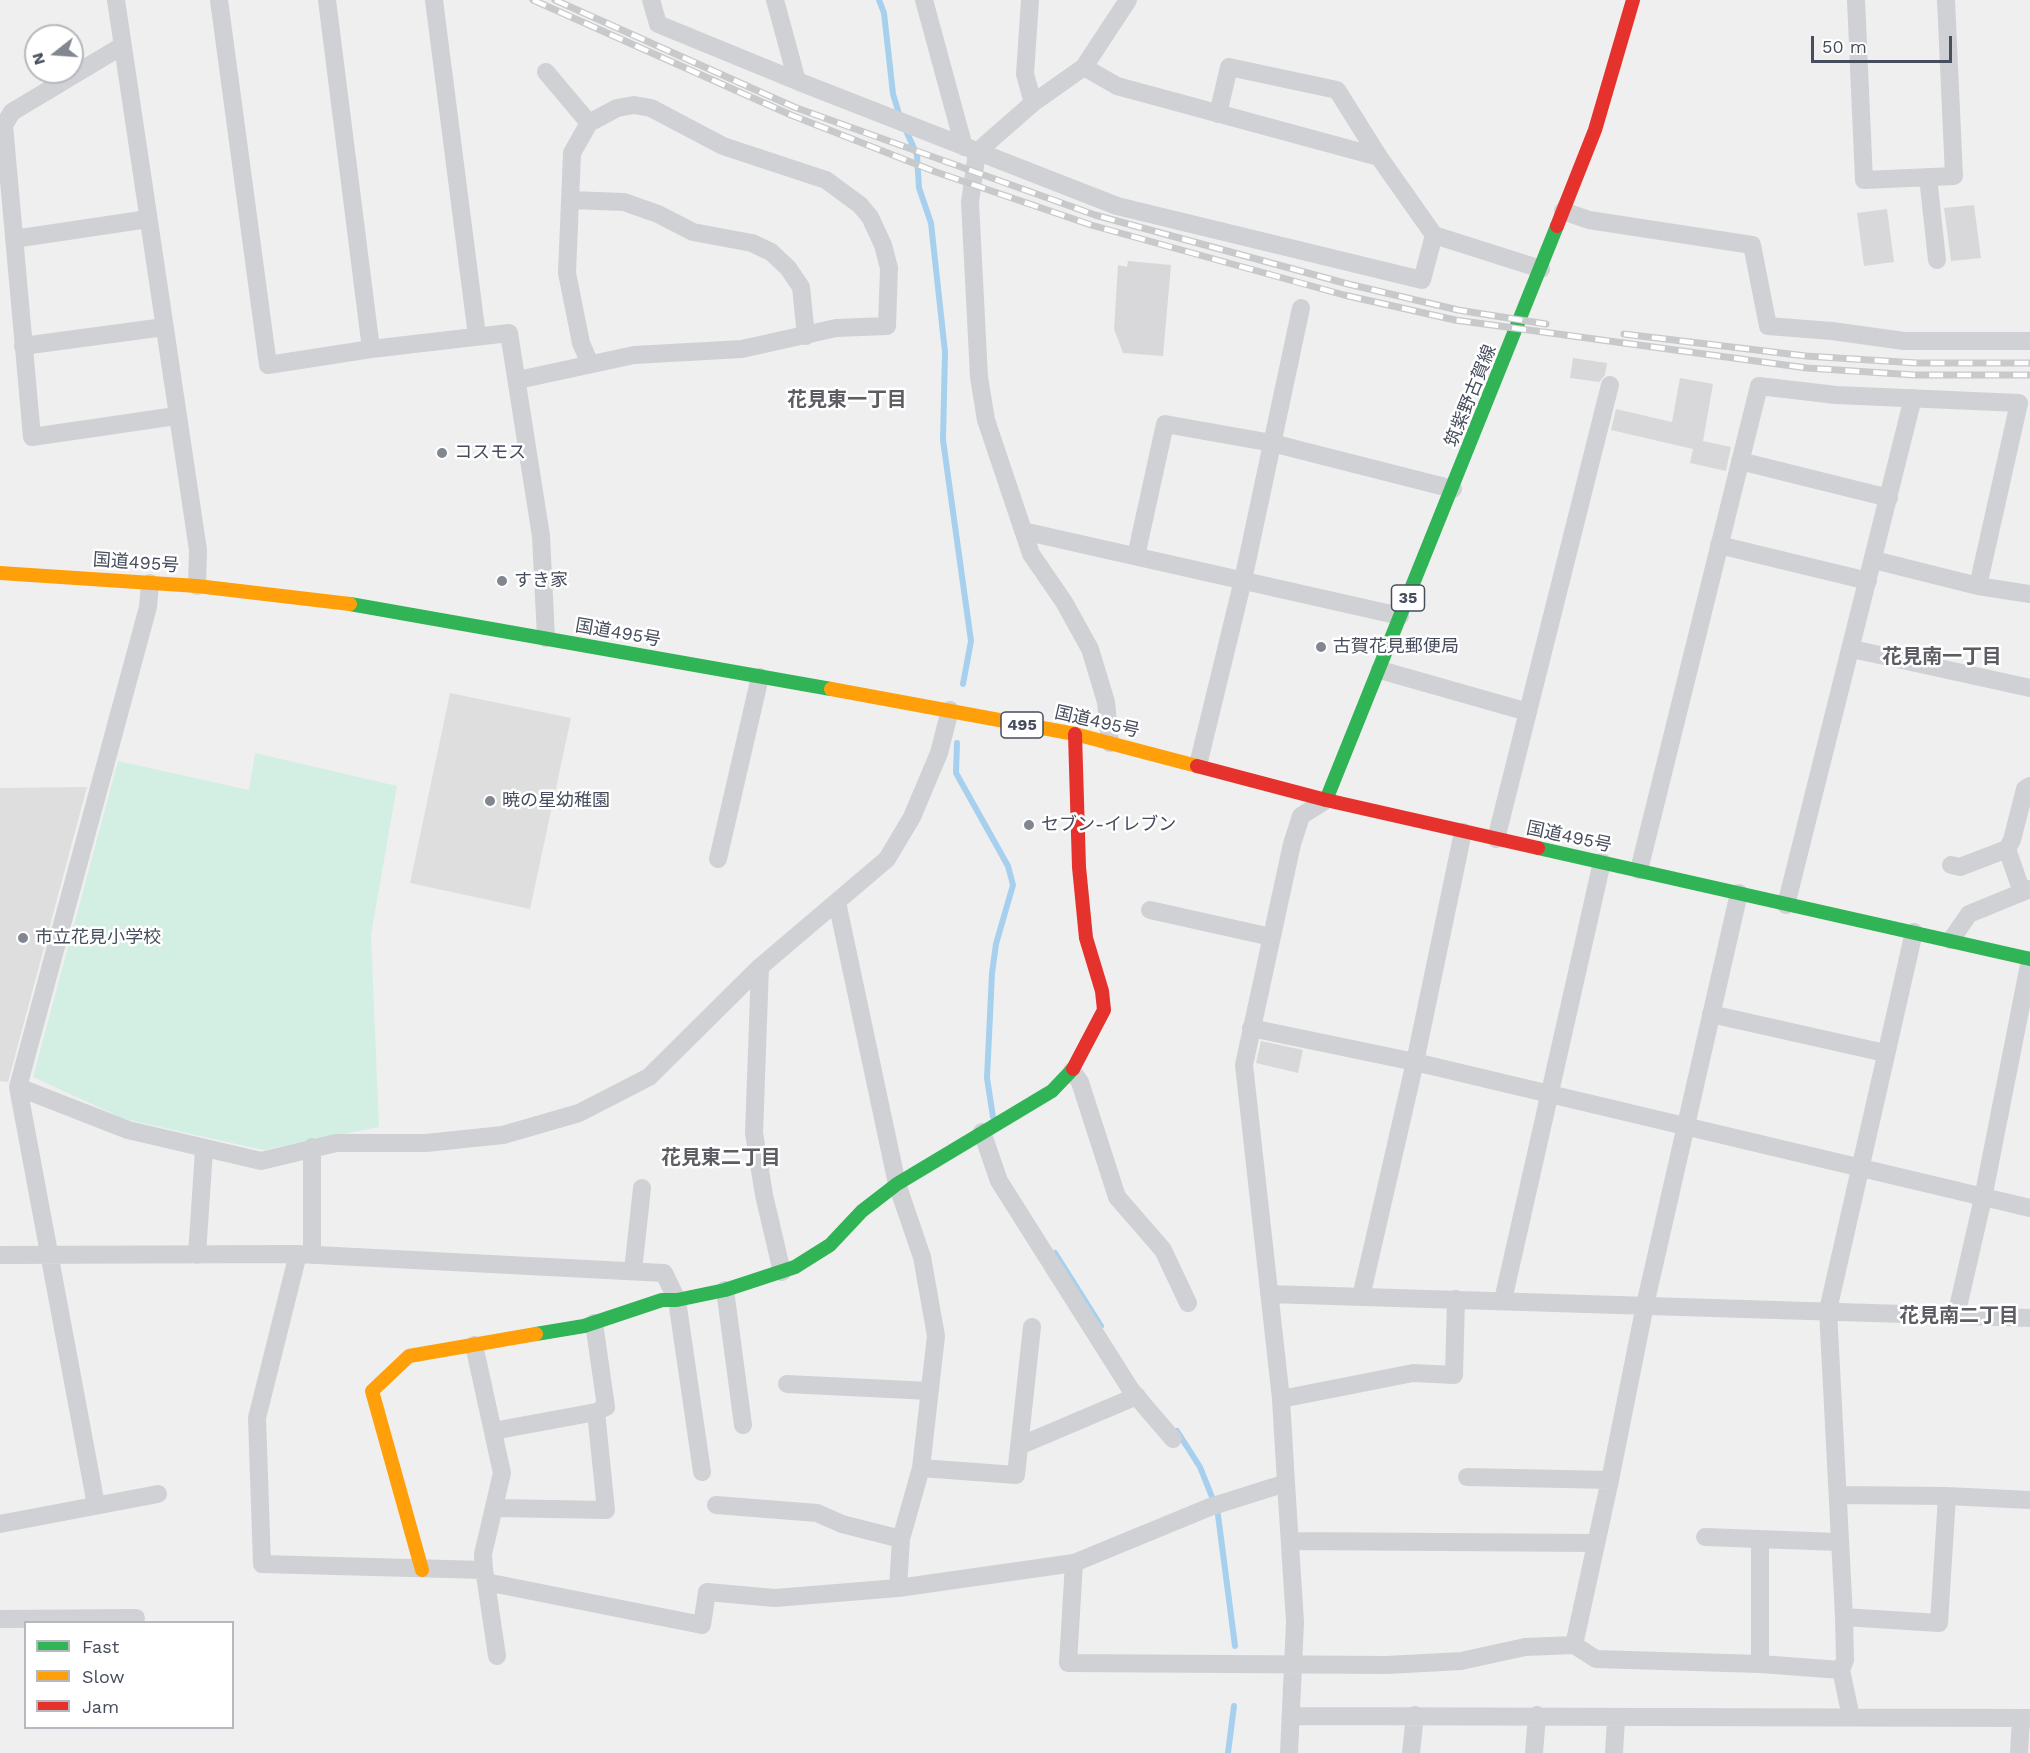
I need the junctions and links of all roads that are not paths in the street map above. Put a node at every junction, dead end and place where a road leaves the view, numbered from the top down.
1 (116, 0) edge
2 (219, 0) edge
3 (327, 0) edge
4 (434, 0) edge
5 (651, 0) edge
6 (775, 0) edge
7 (924, 0) edge
8 (1030, 0) edge
9 (1128, 0) edge
10 (1633, 0) edge
11 (1856, 0) edge
12 (1946, 0) edge
13 (123, 46) junction
14 (1084, 67) junction
15 (546, 72) dead end
16 (797, 81) junction
17 (1033, 103) junction
18 (1218, 114) junction
19 (589, 123) junction
20 (971, 149) junction
21 (1379, 157) junction
22 (1928, 177) junction
23 (571, 200) junction
24 (1563, 211) junction
25 (148, 219) junction
26 (1434, 235) junction
27 (14, 239) junction
28 (1937, 260) dead end
29 (1541, 270) junction
30 (1301, 308) dead end
31 (164, 327) junction
32 (477, 336) junction
33 (806, 336) junction
34 (2030, 341) edge
35 (23, 346) junction
36 (371, 349) junction
37 (590, 364) junction
38 (518, 380) junction
39 (1610, 385) dead end
40 (1913, 398) junction
41 (176, 416) junction
42 (1272, 443) junction
43 (1740, 461) junction
44 (1453, 489) junction
45 (1889, 498) junction
46 (1023, 531) junction
47 (1719, 544) junction
48 (1136, 556) junction
49 (1874, 560) junction
50 (0, 573) edge
51 (1243, 580) junction
52 (1868, 581) junction
53 (150, 583) junction
54 (197, 586) junction
55 (1978, 586) junction
56 (2030, 594) edge
57 (1400, 616) junction
58 (546, 638) junction
59 (1852, 649) junction
60 (1380, 670) junction
61 (760, 677) junction
62 (2030, 688) edge
63 (950, 710) junction
64 (1528, 712) junction
65 (1075, 734) junction
66 (1110, 743) junction
67 (1198, 765) junction
68 (2030, 786) edge
69 (1326, 800) junction
70 (1463, 832) junction
71 (1496, 839) junction
72 (2007, 849) junction
73 (718, 859) dead end
74 (1602, 862) junction
75 (1952, 865) dead end
76 (1639, 870) junction
77 (2026, 890) edge
78 (1739, 892) junction
79 (837, 902) junction
80 (1786, 905) junction
81 (1150, 910) dead end
82 (1914, 932) junction
83 (1271, 937) junction
84 (1951, 940) junction
85 (2030, 959) edge
86 (760, 967) junction
87 (1710, 1014) junction
88 (1251, 1028) junction
89 (1885, 1053) junction
90 (1415, 1062) junction
91 (1072, 1071) junction
92 (18, 1087) junction
93 (1550, 1094) junction
94 (1685, 1125) junction
95 (982, 1132) junction
96 (312, 1148) junction
97 (204, 1150) junction
98 (1860, 1167) junction
99 (897, 1184) junction
100 (642, 1188) dead end
101 (1983, 1198) junction
102 (2030, 1208) edge
103 (52, 1253) junction
104 (0, 1255) edge
105 (197, 1255) junction
106 (305, 1255) junction
107 (633, 1271) junction
108 (782, 1272) junction
109 (725, 1290) junction
110 (1269, 1294) junction
111 (1361, 1297) junction
112 (1456, 1299) junction
113 (677, 1300) junction
114 (1503, 1300) junction
115 (1188, 1303) dead end
116 (1645, 1305) junction
117 (1828, 1310) junction
118 (1956, 1316) junction
119 (2030, 1318) edge
120 (594, 1323) junction
121 (1032, 1327) dead end
122 (474, 1345) junction
123 (787, 1384) dead end
124 (930, 1391) junction
125 (1137, 1396) junction
126 (1281, 1399) junction
127 (596, 1412) junction
128 (743, 1425) dead end
129 (493, 1431) junction
130 (1173, 1439) dead end
131 (1019, 1446) junction
132 (921, 1468) junction
133 (702, 1472) dead end
134 (1467, 1478) dead end
135 (1610, 1480) junction
136 (1287, 1483) junction
137 (158, 1494) dead end
138 (1838, 1495) junction
139 (1947, 1496) junction
140 (2030, 1500) edge
141 (96, 1505) junction
142 (716, 1505) dead end
143 (495, 1508) junction
144 (0, 1524) edge
145 (1705, 1538) dead end
146 (901, 1539) junction
147 (1290, 1541) junction
148 (1761, 1541) junction
149 (1839, 1542) junction
150 (1595, 1543) junction
151 (1074, 1563) junction
152 (422, 1570) junction
153 (485, 1576) junction
154 (898, 1588) junction
155 (1844, 1617) junction
156 (136, 1618) dead end
157 (0, 1619) edge
158 (1574, 1645) junction
159 (497, 1656) dead end
160 (1293, 1664) junction
161 (1760, 1664) junction
162 (1841, 1670) junction
163 (1415, 1715) junction
164 (1537, 1715) junction
165 (1291, 1716) junction
166 (1851, 1717) junction
167 (1616, 1719) junction
168 (2025, 1719) edge
169 (1289, 1753) edge
170 (1411, 1753) edge
171 (1534, 1753) edge
172 (1614, 1753) edge
173 (2019, 1753) edge

1 - 13 street
2 - 36 street
3 - 36 street
4 - 32 street
5 - 16 street
6 - 16 street
7 - 20 street
8 - 17 street
9 - 14 street
10 - 24 main road, 筑紫野古賀線 / 35
11 - 22 street
12 - 22 street
13 - 25 street
13 - 27 street
14 - 17 street
14 - 18 street
15 - 19 street
16 - 20 street
17 - 20 street
18 - 21 street
18 - 21 street
19 - 23 street
19 - 33 street
20 - 26 street
20 - 46 street
21 - 26 street
22 - 28 street
23 - 33 street
23 - 37 street
24 - 29 main road, 筑紫野古賀線 / 35
24 - 34 street
25 - 27 street
25 - 31 street
26 - 29 street
27 - 35 street
29 - 44 main road, 筑紫野古賀線 / 35
30 - 42 street
31 - 35 street
31 - 41 street
32 - 36 street
32 - 38 street
33 - 37 street
35 - 41 street
37 - 38 street
38 - 58 street
39 - 64 street
40 - 43 street
40 - 45 street
40 - 55 street
41 - 54 street
42 - 44 street
42 - 48 street
42 - 51 street
43 - 45 street
43 - 47 street
44 - 57 main road, 筑紫野古賀線 / 35
45 - 49 street
46 - 48 street
46 - 66 street
47 - 52 street
47 - 76 street
48 - 51 street
49 - 52 street
49 - 55 street
50 - 53 main road, 国道495号 / 495
51 - 57 street
51 - 67 street
52 - 59 street
53 - 54 main road, 国道495号 / 495
53 - 92 street
54 - 58 main road, 国道495号 / 495
55 - 56 street
57 - 60 main road, 筑紫野古賀線 / 35
58 - 61 main road, 国道495号 / 495
59 - 62 street
59 - 80 street
60 - 64 street
60 - 69 main road, 筑紫野古賀線 / 35
61 - 63 main road, 国道495号 / 495
61 - 73 street
63 - 65 main road, 国道495号 / 495
63 - 79 street
64 - 71 street
65 - 66 main road, 国道495号 / 495
65 - 91 main road
66 - 67 main road, 国道495号 / 495
67 - 69 main road, 国道495号 / 495
68 - 72 street
69 - 70 main road, 国道495号 / 495
69 - 83 street
70 - 71 main road, 国道495号 / 495
70 - 90 street
71 - 74 main road, 国道495号 / 495
72 - 75 street
72 - 77 street
74 - 76 main road, 国道495号 / 495
74 - 93 street
76 - 78 main road, 国道495号 / 495
77 - 84 street
78 - 80 main road, 国道495号 / 495
78 - 87 street
79 - 86 street
79 - 99 street
80 - 82 main road, 国道495号 / 495
81 - 83 street
82 - 84 main road, 国道495号 / 495
82 - 89 street
83 - 88 street
84 - 85 main road, 国道495号 / 495
85 - 101 street
86 - 96 street
86 - 108 street
87 - 89 street
87 - 94 street
88 - 90 street
88 - 110 street
89 - 98 street
90 - 93 street
90 - 111 street
91 - 95 main road
91 - 115 street
92 - 97 street
92 - 103 street
93 - 94 street
93 - 114 street
94 - 98 street
94 - 116 street
95 - 99 main road
95 - 125 street
96 - 97 street
96 - 106 street
97 - 105 street
98 - 101 street
98 - 117 street
99 - 108 main road
99 - 124 street
100 - 107 street
101 - 102 street
101 - 118 street
103 - 104 street
103 - 105 street
103 - 141 street
105 - 106 street
106 - 107 street
106 - 152 street
107 - 113 street
108 - 109 main road
109 - 113 main road
109 - 128 street
110 - 111 street
110 - 126 street
111 - 112 street
112 - 114 street
112 - 126 street
113 - 120 main road
113 - 133 street
114 - 116 street
116 - 117 street
116 - 135 street
117 - 118 street
117 - 138 street
118 - 119 street
120 - 122 main road
120 - 127 street
121 - 131 street
122 - 129 street
122 - 152 main road
123 - 124 street
124 - 132 street
125 - 130 street
125 - 131 street
126 - 136 street
127 - 129 street
127 - 143 street
129 - 143 street
131 - 132 street
132 - 146 street
134 - 135 street
135 - 150 street
136 - 147 street
136 - 151 street
137 - 141 street
138 - 139 street
138 - 149 street
139 - 140 street
139 - 155 street
141 - 144 street
142 - 146 street
143 - 153 street
145 - 148 street
146 - 154 street
147 - 150 street
147 - 160 street
148 - 149 street
148 - 161 street
149 - 155 street
150 - 158 street
151 - 154 street
151 - 160 street
152 - 153 street
153 - 154 street
153 - 159 street
155 - 162 street
156 - 157 street
158 - 160 street
158 - 161 street
160 - 165 street
161 - 162 street
162 - 166 street
163 - 164 street
163 - 165 street
163 - 170 street
164 - 167 street
164 - 171 street
165 - 169 street
166 - 167 street
166 - 168 street
167 - 172 street
168 - 173 street

